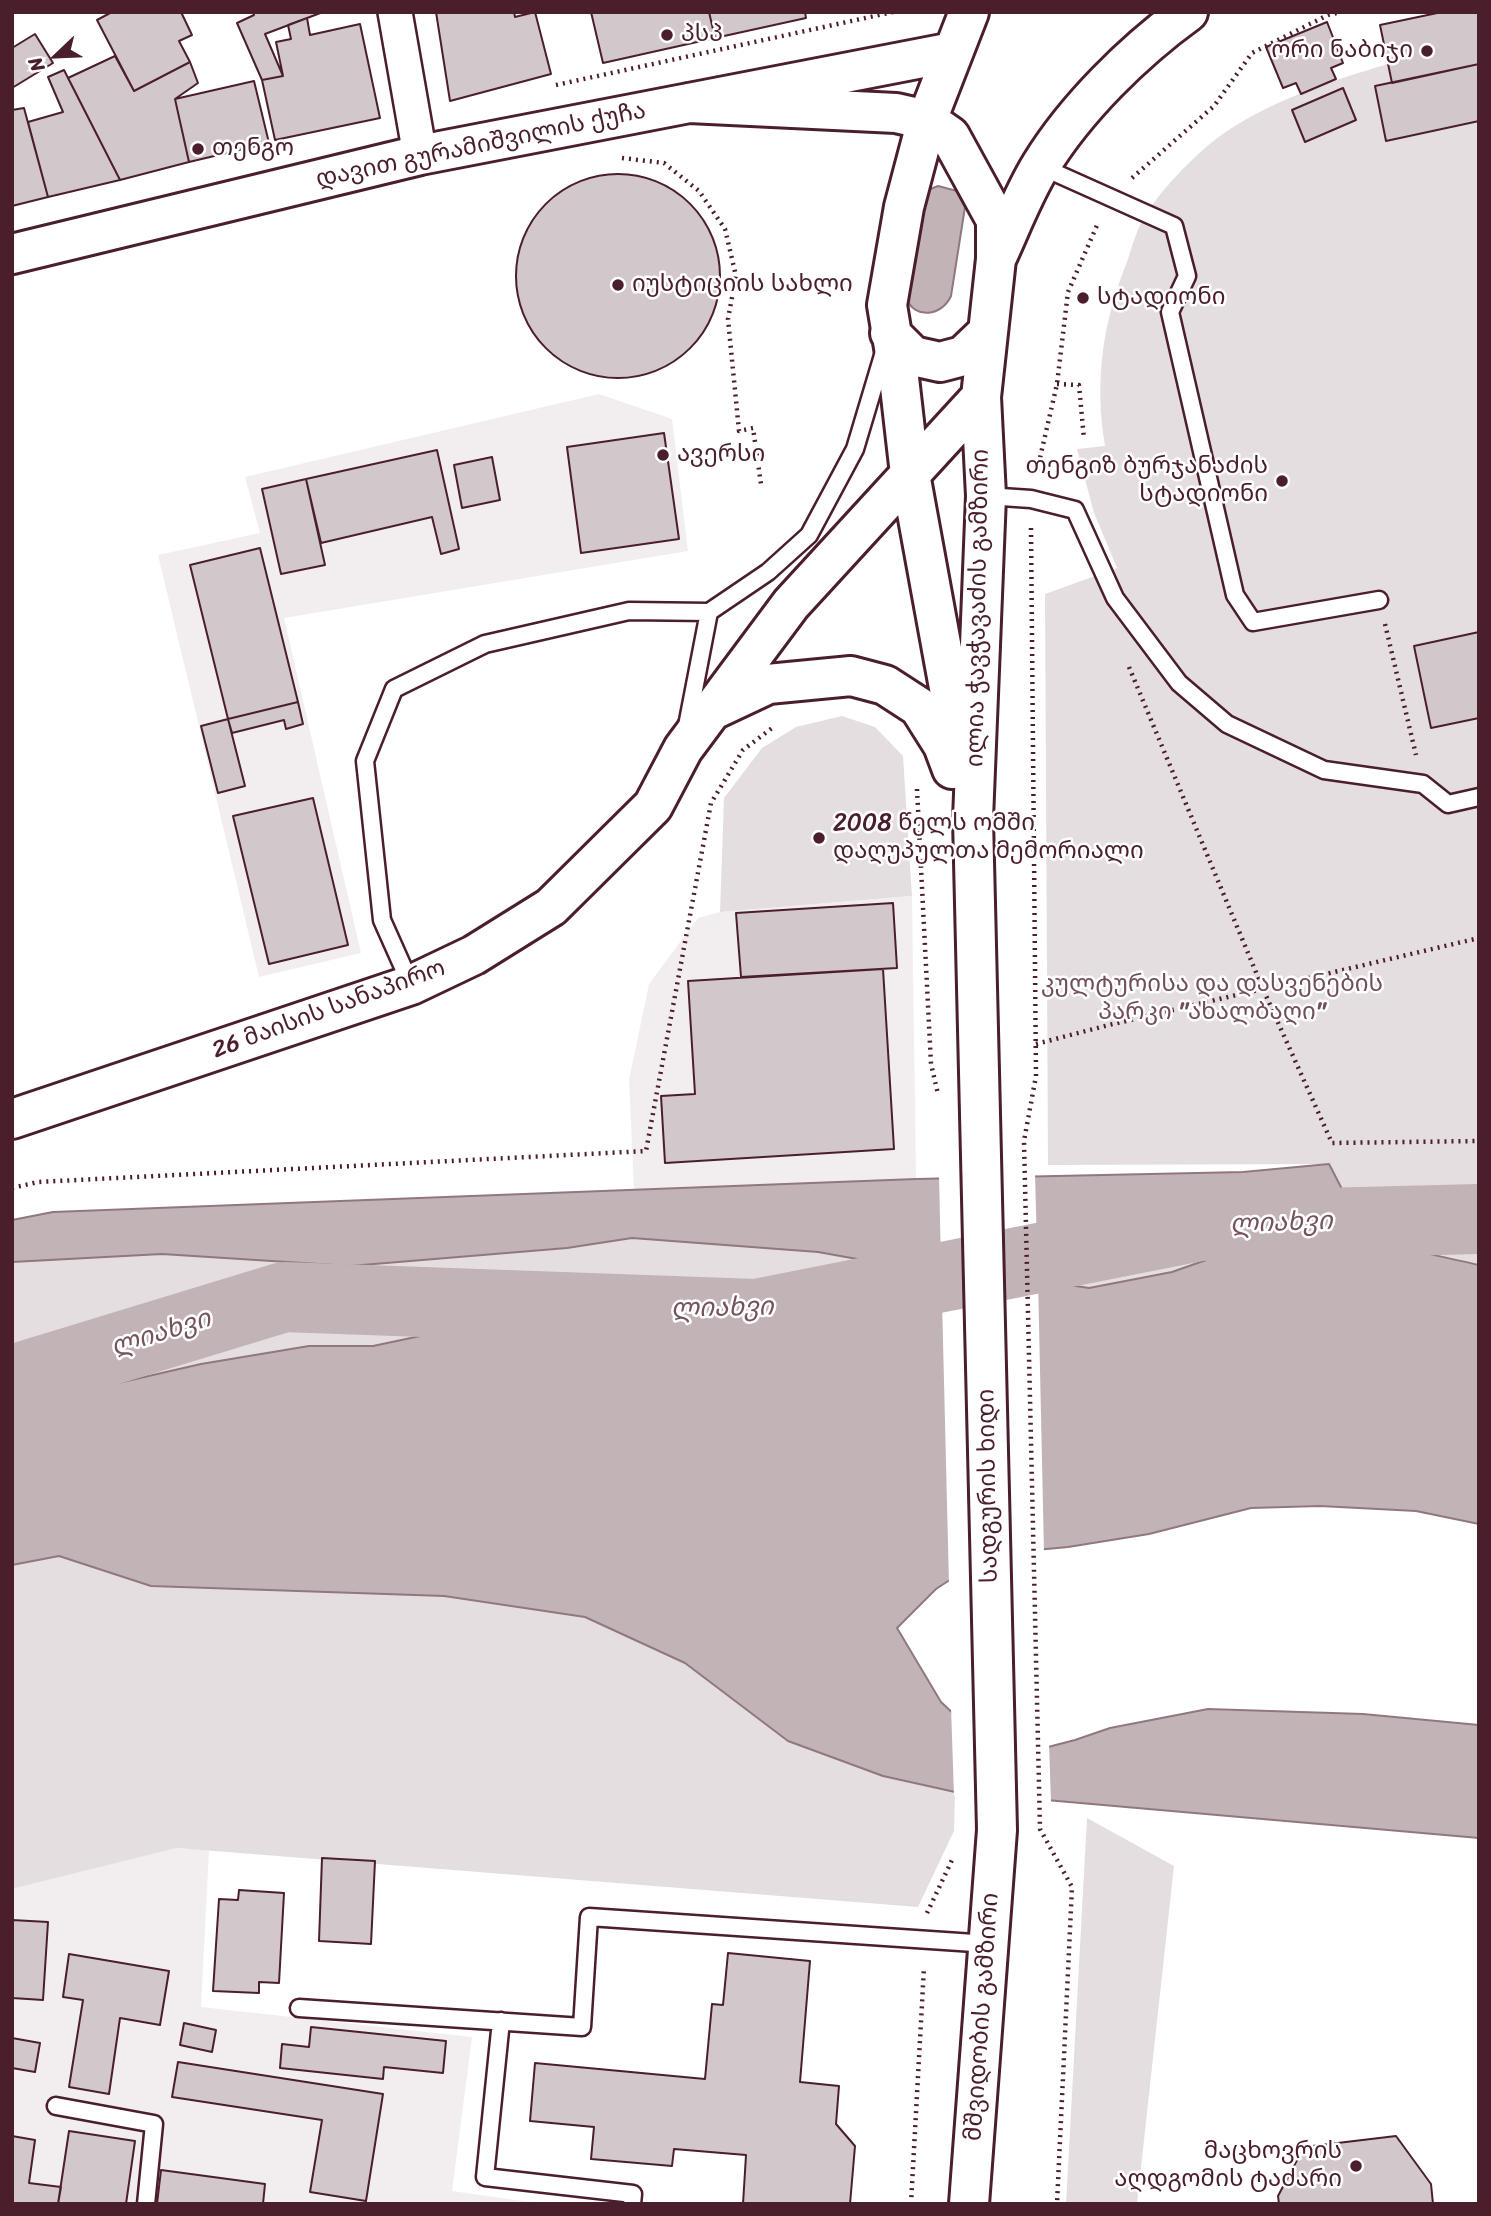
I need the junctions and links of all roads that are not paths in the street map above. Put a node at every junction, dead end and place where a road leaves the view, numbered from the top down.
1 (395, 12) edge
2 (969, 12) edge
3 (1188, 12) edge
4 (953, 52) junction
5 (689, 103) junction
6 (927, 120) junction
7 (420, 155) junction
8 (1040, 166) junction
9 (975, 180) junction
10 (904, 207) junction
11 (12, 254) edge
12 (996, 259) junction
13 (890, 333) junction
14 (986, 334) junction
15 (981, 397) junction
16 (910, 474) junction
17 (986, 496) junction
18 (1379, 600) road end
19 (709, 612) junction
20 (712, 710) junction
21 (683, 749) junction
22 (1479, 797) edge
23 (973, 819) junction
24 (411, 985) junction
25 (12, 1119) edge
26 (981, 1143) joint
27 (997, 1830) joint
28 (989, 1944) junction
29 (299, 2008) dead end
30 (501, 2021) junction
31 (56, 2106) dead end
32 (146, 2204) edge
33 (632, 2204) edge
34 (969, 2204) edge

1 - 7 street
2 - 4 main road, ილია ჭავჭავაძის გამზირი
3 - 8 main road
4 - 5 main road, დავით გურამიშვილის ქუჩა
4 - 6 main road, ილია ჭავჭავაძის გამზირი
5 - 6 main road, ილია ჭავჭავაძის გამზირი
5 - 7 main road, დავით გურამიშვილის ქუჩა
6 - 9 main road, ილია ჭავჭავაძის გამზირი
6 - 10 main road, ილია ჭავჭავაძის გამზირი
7 - 11 main road, დავით გურამიშვილის ქუჩა
8 - 12 main road
8 - 18 lane
9 - 10 main road
9 - 12 main road, ილია ჭავჭავაძის გამზირი
10 - 13 main road, ილია ჭავჭავაძის გამზირი
12 - 14 main road, ილია ჭავჭავაძის გამზირი
13 - 14 main road
13 - 16 main road, ილია ჭავჭავაძის გამზირი
13 - 19 lane
14 - 15 main road, ილია ჭავჭავაძის გამზირი
15 - 16 main road, ილია ჭავჭავაძის გამზირი
15 - 17 main road, ილია ჭავჭავაძის გამზირი
16 - 20 main road, ილია ჭავჭავაძის გამზირი
16 - 23 main road, ილია ჭავჭავაძის გამზირი
17 - 22 lane
17 - 23 main road, ილია ჭავჭავაძის გამზირი
19 - 21 lane
19 - 24 lane
20 - 21 main road, 26 მაისის სანაპირო
20 - 23 main road
21 - 24 main road, 26 მაისის სანაპირო
23 - 26 main road, ილია ჭავჭავაძის გამზირი
24 - 25 main road, 26 მაისის სანაპირო
26 - 27 main road, სადგურის ხიდი
27 - 28 main road, მშვიდობის გამზირი
28 - 30 lane
28 - 34 main road, მშვიდობის გამზირი
29 - 30 lane
30 - 33 lane
31 - 32 lane

